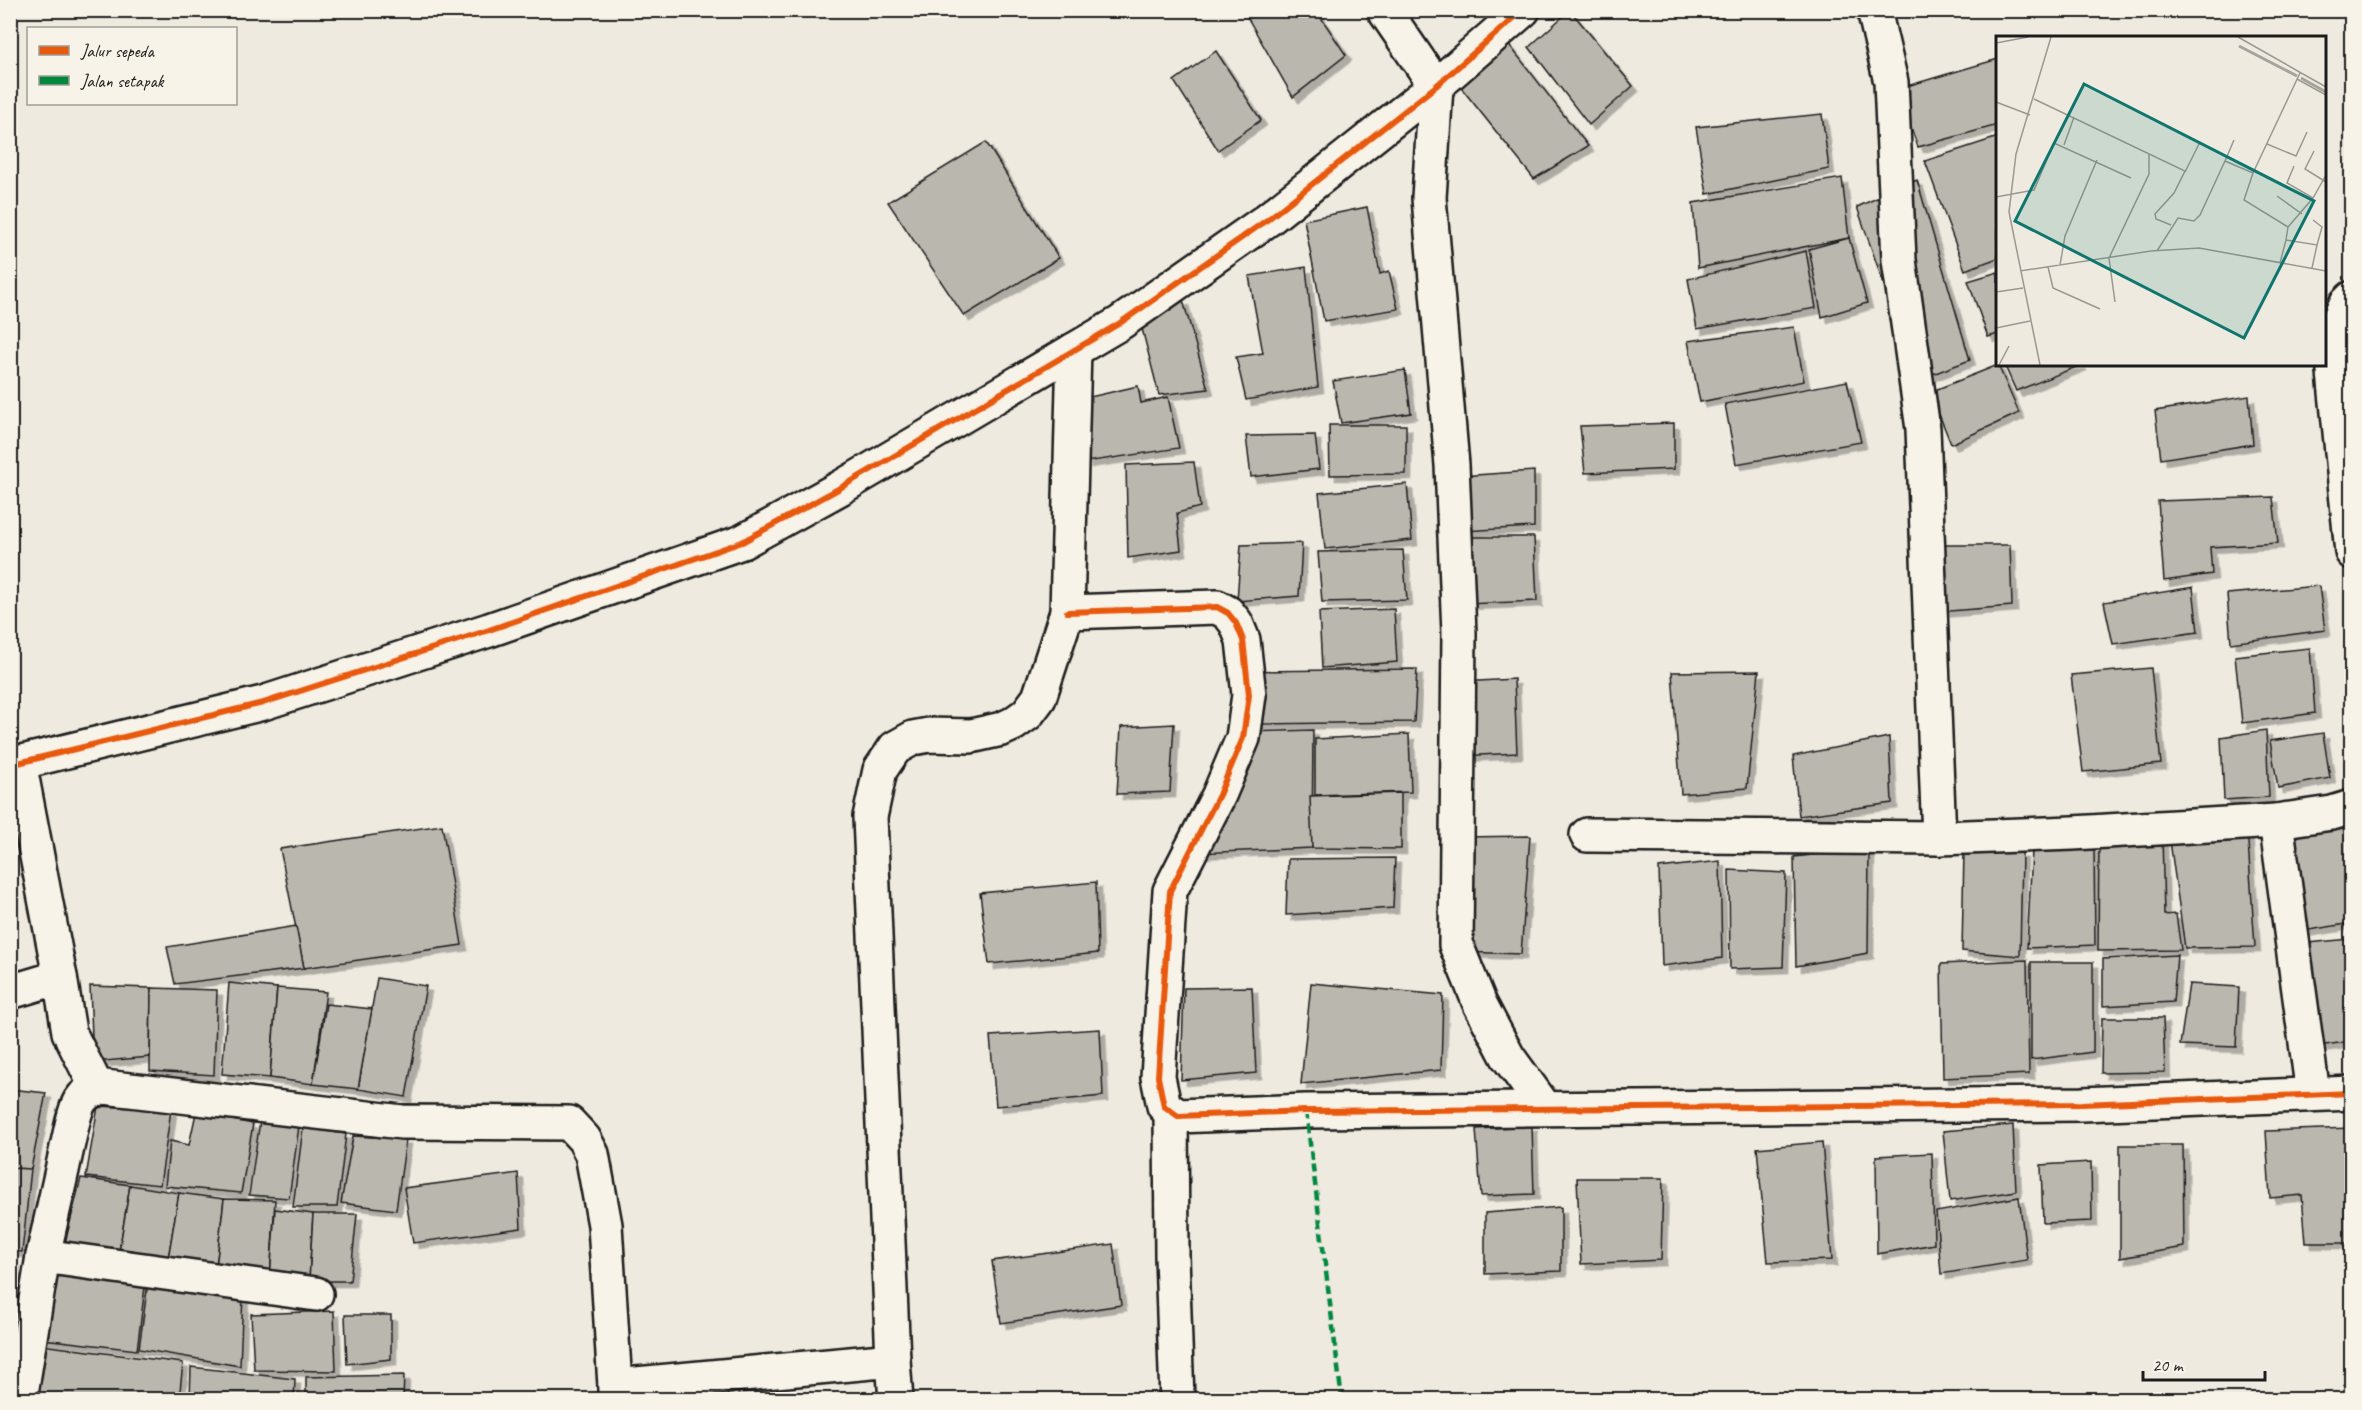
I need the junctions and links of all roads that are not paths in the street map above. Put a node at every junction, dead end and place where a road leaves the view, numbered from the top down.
1 (1384, 10) edge
2 (1523, 10) edge
3 (1874, 10) edge
4 (1436, 86) junction
5 (2352, 298) edge
6 (1074, 350) junction
7 (2352, 552) edge
8 (1067, 612) junction
9 (15, 764) edge
10 (2352, 807) edge
11 (2276, 820) junction
12 (1587, 835) dead end
13 (1939, 838) junction
14 (60, 977) junction
15 (10, 992) edge
16 (96, 1086) junction
17 (2352, 1093) edge
18 (2313, 1094) junction
19 (1545, 1108) junction
20 (1170, 1112) junction
21 (43, 1256) junction
22 (316, 1294) dead end
23 (893, 1360) junction
24 (615, 1393) edge
25 (20, 1400) edge
26 (896, 1400) edge
27 (1177, 1400) edge

1 - 4 street
2 - 4 street
3 - 13 street
4 - 6 street
4 - 19 street
5 - 7 street
6 - 8 street
6 - 9 street
8 - 20 street
8 - 23 street
9 - 14 street
10 - 11 street
11 - 13 street
11 - 18 street
12 - 13 street
14 - 15 street
14 - 16 street
16 - 21 street
16 - 24 street
17 - 18 street
18 - 19 street
19 - 20 street
20 - 27 street
21 - 22 street
21 - 25 street
23 - 24 street
23 - 26 street

